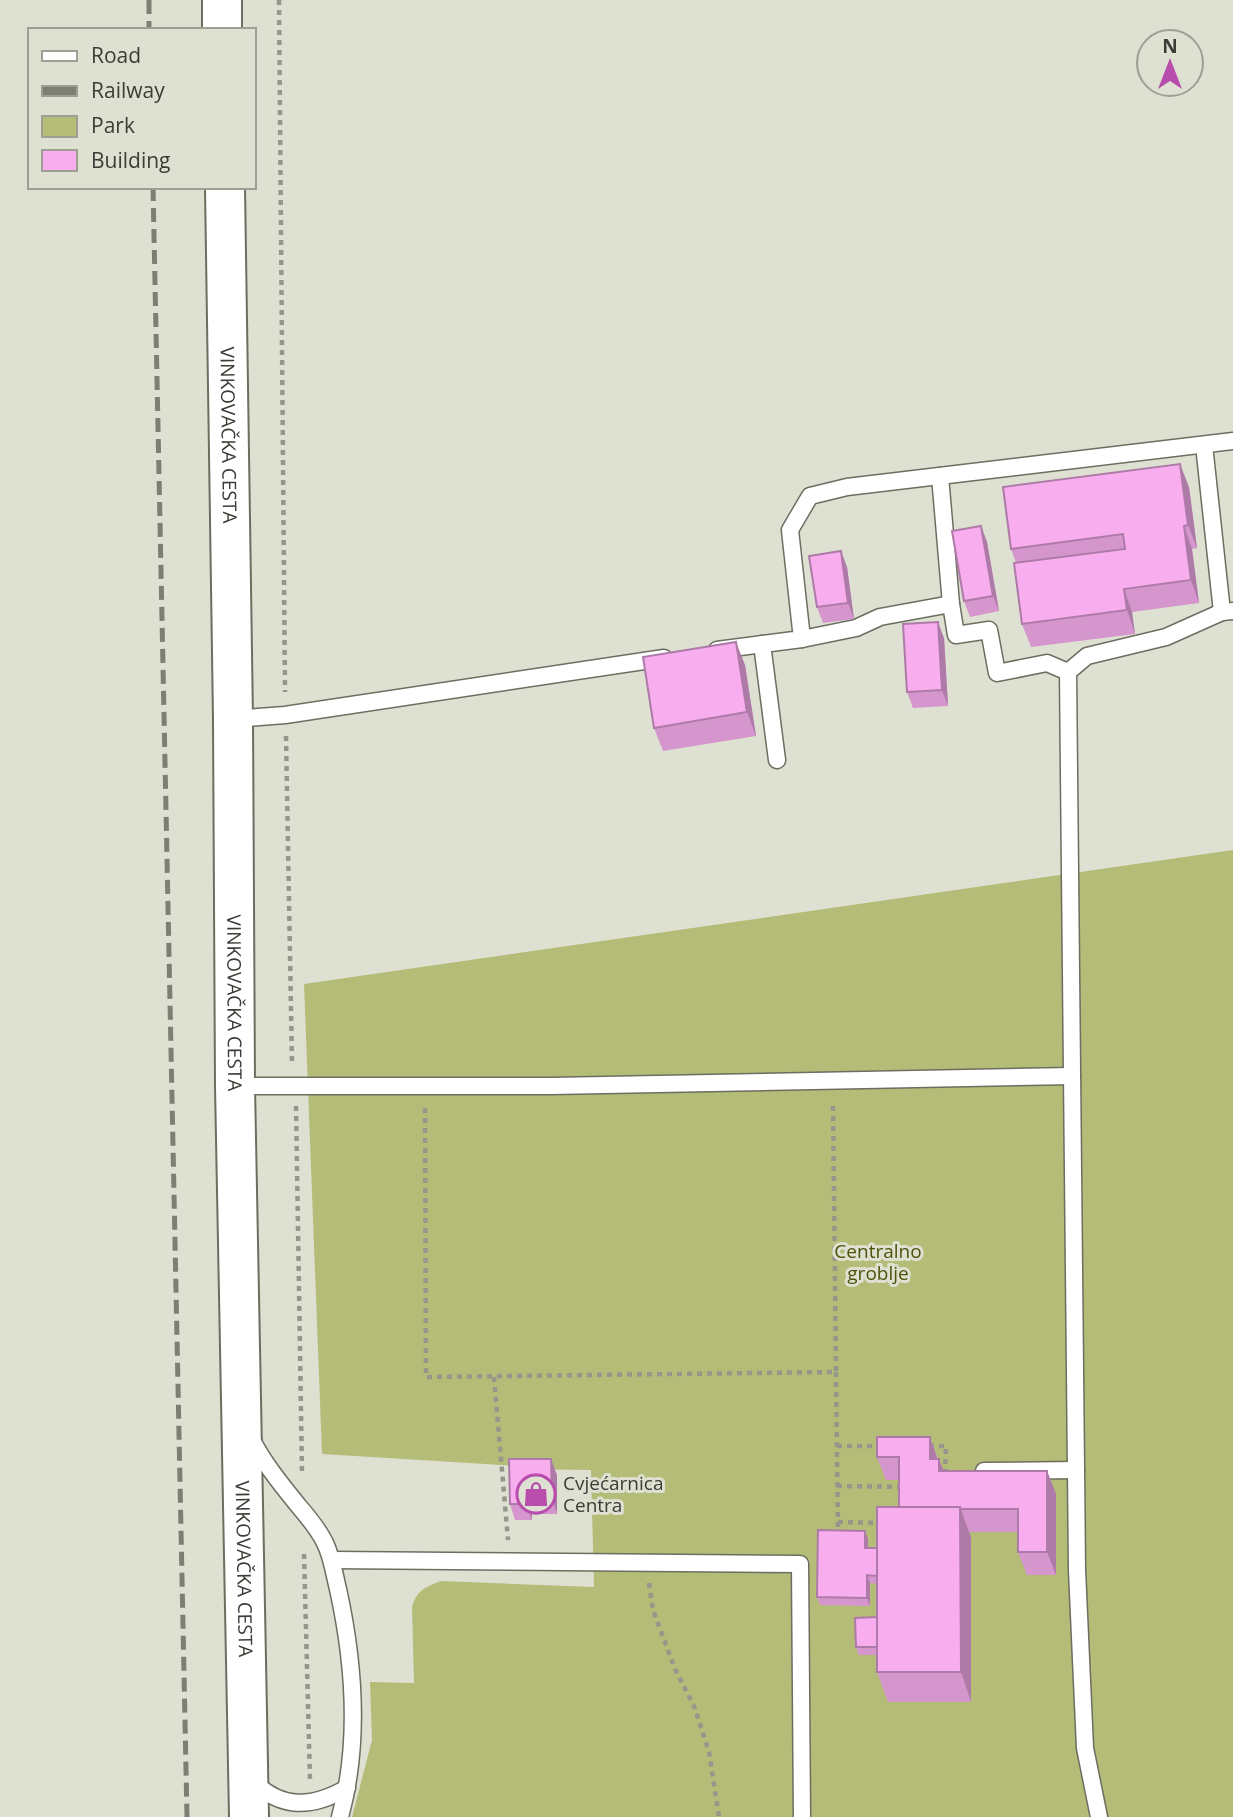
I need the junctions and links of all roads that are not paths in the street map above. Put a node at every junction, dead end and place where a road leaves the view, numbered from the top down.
1 (222, 0) edge
2 (222, 28) edge
3 (225, 189) edge
4 (1233, 441) edge
5 (1204, 444) junction
6 (940, 476) junction
7 (951, 604) junction
8 (1227, 612) edge
9 (802, 639) junction
10 (762, 644) junction
11 (707, 652) edge
12 (680, 656) edge
13 (1068, 672) junction
14 (233, 719) junction
15 (777, 760) dead end
16 (1072, 1076) junction
17 (235, 1086) junction
18 (243, 1420) junction
19 (1076, 1470) junction
20 (958, 1472) edge
21 (331, 1560) junction
22 (248, 1775) junction
23 (347, 1788) junction
24 (249, 1817) edge
25 (340, 1817) edge
26 (802, 1817) edge
27 (1099, 1817) edge

1 - 2 main road
3 - 14 main road, VINKOVAČKA CESTA
4 - 5 lane
5 - 6 lane
5 - 8 lane
6 - 7 lane
6 - 9 lane
7 - 9 lane
7 - 13 lane
8 - 13 lane
9 - 10 lane
10 - 11 lane
10 - 15 lane
12 - 14 lane
13 - 16 lane
14 - 17 main road, VINKOVAČKA CESTA
16 - 17 lane
16 - 19 lane
17 - 18 main road, VINKOVAČKA CESTA
18 - 21 lane
18 - 22 main road, VINKOVAČKA CESTA
19 - 20 lane
19 - 27 lane
21 - 23 lane
21 - 26 lane
22 - 23 lane
22 - 24 main road, VINKOVAČKA CESTA
23 - 25 lane

